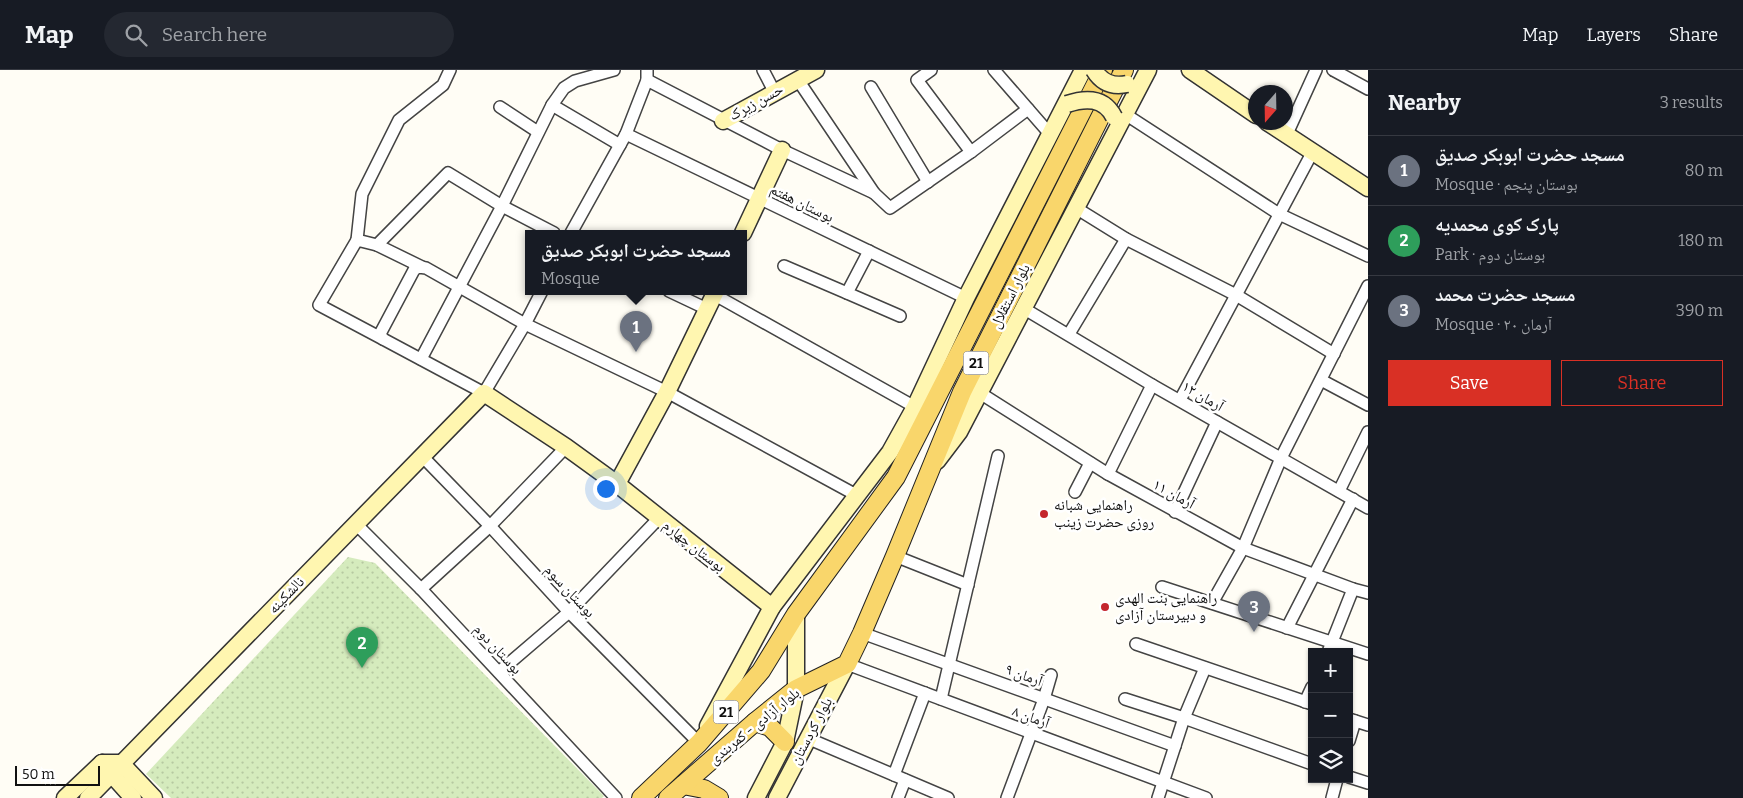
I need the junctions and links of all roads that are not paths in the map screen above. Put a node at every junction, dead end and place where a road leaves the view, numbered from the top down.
1 (450, 70) edge
2 (614, 70) edge
3 (763, 70) edge
4 (816, 70) edge
5 (931, 70) edge
6 (994, 70) edge
7 (1083, 70) edge
8 (1094, 70) edge
9 (1103, 70) edge
10 (1190, 70) edge
11 (1316, 70) edge
12 (1333, 70) edge
13 (647, 75) edge
14 (1135, 76) edge
15 (798, 80) junction
16 (871, 87) dead end
17 (1368, 88) edge
18 (774, 93) junction
19 (552, 105) junction
20 (1065, 105) junction
21 (500, 107) dead end
22 (1028, 109) junction
23 (1248, 110) edge
24 (723, 120) junction
25 (1118, 121) junction
26 (1277, 130) edge
27 (538, 132) junction
28 (1049, 133) junction
29 (626, 134) junction
30 (1286, 136) junction
31 (620, 145) junction
32 (782, 150) junction
33 (972, 152) junction
34 (1312, 153) junction
35 (928, 182) junction
36 (1368, 188) edge
37 (874, 193) junction
38 (760, 199) junction
39 (502, 206) junction
40 (1076, 208) junction
41 (1279, 214) junction
42 (548, 230) edge
43 (573, 230) edge
44 (744, 230) edge
45 (1126, 238) junction
46 (357, 240) junction
47 (377, 246) junction
48 (869, 251) junction
49 (1368, 256) edge
50 (784, 266) dead end
51 (422, 267) junction
52 (1368, 286) edge
53 (459, 287) junction
54 (847, 293) junction
55 (540, 295) edge
56 (677, 295) edge
57 (714, 295) edge
58 (719, 295) edge
59 (1236, 295) junction
60 (966, 298) junction
61 (1024, 308) junction
62 (707, 310) junction
63 (900, 316) dead end
64 (525, 324) junction
65 (1068, 334) junction
66 (382, 339) junction
67 (1334, 354) junction
68 (421, 359) junction
69 (1321, 380) junction
70 (1152, 385) junction
71 (667, 392) junction
72 (484, 393) junction
73 (980, 393) junction
74 (1180, 400) junction
75 (1368, 405) edge
76 (915, 407) junction
77 (1217, 422) junction
78 (1368, 432) edge
79 (566, 447) junction
80 (422, 456) junction
81 (998, 456) dead end
82 (1281, 458) junction
83 (1090, 463) junction
84 (932, 467) junction
85 (1108, 474) junction
86 (616, 484) junction
87 (1339, 491) junction
88 (1075, 492) dead end
89 (858, 496) junction
90 (1353, 499) junction
91 (1368, 508) edge
92 (1175, 512) junction
93 (659, 518) junction
94 (356, 524) junction
95 (490, 526) junction
96 (1242, 548) junction
97 (895, 556) junction
98 (1314, 574) junction
99 (968, 585) junction
100 (1162, 587) dead end
101 (421, 589) junction
102 (1353, 589) junction
103 (1368, 592) edge
104 (1212, 603) junction
105 (772, 607) junction
106 (569, 612) junction
107 (796, 614) junction
108 (1287, 628) junction
109 (862, 633) junction
110 (1136, 644) dead end
111 (1330, 647) edge
112 (1368, 654) edge
113 (847, 664) junction
114 (949, 664) junction
115 (1205, 668) junction
116 (499, 672) junction
117 (1052, 675) dead end
118 (796, 689) junction
119 (925, 694) junction
120 (1044, 699) junction
121 (1125, 699) dead end
122 (941, 700) junction
123 (1308, 703) edge
124 (1184, 718) junction
125 (1353, 720) edge
126 (755, 722) junction
127 (1368, 725) edge
128 (1030, 733) junction
129 (807, 738) junction
130 (785, 742) junction
131 (699, 743) junction
132 (1175, 746) junction
133 (1308, 763) edge
134 (111, 767) junction
135 (900, 778) junction
136 (1353, 778) edge
137 (1163, 782) junction
138 (1336, 783) edge
139 (1368, 783) edge
140 (683, 785) junction
141 (614, 797) edge
142 (65, 798) edge
143 (88, 798) edge
144 (133, 798) edge
145 (154, 798) edge
146 (641, 798) edge
147 (668, 798) edge
148 (719, 798) edge
149 (756, 798) edge
150 (777, 798) edge
151 (898, 798) edge
152 (948, 798) edge
153 (1006, 798) edge
154 (1158, 798) edge
155 (1206, 798) edge
156 (1332, 798) edge

1 - 46 street
2 - 19 street
3 - 18 street
4 - 15 street, حسن زیرک
5 - 33 street
6 - 22 street
7 - 20 street
8 - 14 street, bridge
9 - 107 main road, بلوار استقلال / 21
10 - 23 street
11 - 30 street
12 - 17 street
13 - 24 street
13 - 29 street
14 - 25 street
14 - 84 main road, بلوار استقلال / 21
15 - 18 street, حسن زیرک
15 - 37 street
16 - 35 street
18 - 24 street, حسن زیرک
19 - 27 street
19 - 31 street
20 - 25 street, bridge
20 - 28 street
21 - 27 street
22 - 28 street
22 - 33 street
24 - 32 street
25 - 40 street
25 - 41 street
26 - 30 street
27 - 39 street
28 - 60 street
29 - 31 street
29 - 38 street, بوستان هفتم
30 - 34 street
31 - 43 street
32 - 37 street
32 - 38 street
33 - 35 street
34 - 36 street
34 - 41 street
35 - 37 street
38 - 44 street
38 - 48 street, بوستان هفتم
39 - 42 street
39 - 47 street
39 - 53 street
40 - 45 street
40 - 61 street
41 - 49 street
41 - 59 street
45 - 59 street
45 - 65 street
46 - 47 street
46 - 66 street
47 - 51 street
48 - 54 street
48 - 60 street, بوستان هفتم
50 - 54 street
51 - 53 street
51 - 66 street
52 - 67 street
53 - 64 street
53 - 68 street
54 - 63 street
55 - 64 street
56 - 62 street
57 - 62 street
58 - 76 street
59 - 67 street
59 - 74 street
60 - 76 street
61 - 65 street, آرمان ۱۲
61 - 73 street
62 - 71 street
64 - 71 street
64 - 72 street
65 - 70 street, آرمان ۱۲
66 - 68 street
67 - 69 street
68 - 72 street
69 - 75 street
69 - 82 street
70 - 74 street, آرمان ۱۲
70 - 85 street
71 - 86 street
71 - 89 street
72 - 79 street, بوستان چهارم
72 - 80 street, نالشکینه
73 - 83 street, آرمان ۱۱
73 - 84 street
74 - 77 street, آرمان ۱۲
76 - 89 street
77 - 82 street, آرمان ۱۲
77 - 92 street
78 - 87 street
79 - 86 street, بوستان چهارم
79 - 95 street
80 - 94 street, نالشکینه
80 - 95 street, بوستان سوم
81 - 99 street
82 - 87 street, آرمان ۱۲
82 - 96 street
83 - 85 street, آرمان ۱۱
83 - 88 street
84 - 97 main road, بلوار استقلال / 21
85 - 92 street, آرمان ۱۱
86 - 93 street, بوستان چهارم
87 - 90 street, آرمان ۱۲
89 - 105 street
90 - 91 street, آرمان ۱۲
90 - 98 street
92 - 96 street, آرمان ۱۱
93 - 105 street, بوستان چهارم
93 - 106 street
94 - 101 street, بوستان دوم
94 - 134 street, نالشکینه
95 - 101 street
95 - 106 street, بوستان سوم
96 - 98 street, آرمان ۱۱
96 - 104 street
97 - 99 street
97 - 109 main road, بلوار استقلال / 21
98 - 102 street, آرمان ۱۱
98 - 108 street
99 - 114 street
100 - 104 street
101 - 116 street, بوستان دوم
102 - 103 street, آرمان ۱۱
102 - 111 street
104 - 108 street
105 - 131 street
106 - 116 street
106 - 131 street, بوستان سوم
107 - 118 street, بلوار کردستان
107 - 131 main road, بلوار آزادی - کمربندی / 21
108 - 111 street
109 - 113 main road, بلوار استقلال / 21
109 - 114 street, آرمان ۹
110 - 115 street
111 - 112 street
113 - 118 main road, بلوار آزادی - کمربندی
113 - 119 street, آرمان ۸
113 - 129 street, بلوار کردستان
114 - 120 street, آرمان ۹
114 - 122 street
115 - 123 street
115 - 124 street
116 - 141 street, بوستان دوم
117 - 120 street
118 - 126 main road, بلوار آزادی - کمربندی
118 - 130 street, بلوار کردستان
119 - 122 street, آرمان ۸
119 - 135 street
120 - 128 street
120 - 132 street, آرمان ۹
121 - 124 street
122 - 128 street, آرمان ۸
124 - 132 street
124 - 133 street
125 - 127 street
126 - 130 main road
126 - 140 main road, بلوار آزادی - کمربندی
128 - 137 street, آرمان ۸
128 - 153 street
129 - 135 street
129 - 150 street, بلوار کردستان
130 - 149 street, بلوار کردستان
131 - 146 main road, بلوار آزادی - کمربندی / 21
132 - 137 street
134 - 142 street, نالشکینه
134 - 143 street, نالشکینه
134 - 144 street
134 - 145 street
135 - 151 street
135 - 152 street
136 - 139 street
137 - 154 street
137 - 155 street, آرمان ۸
138 - 156 street
140 - 147 main road, بلوار آزادی - کمربندی
140 - 148 main road

